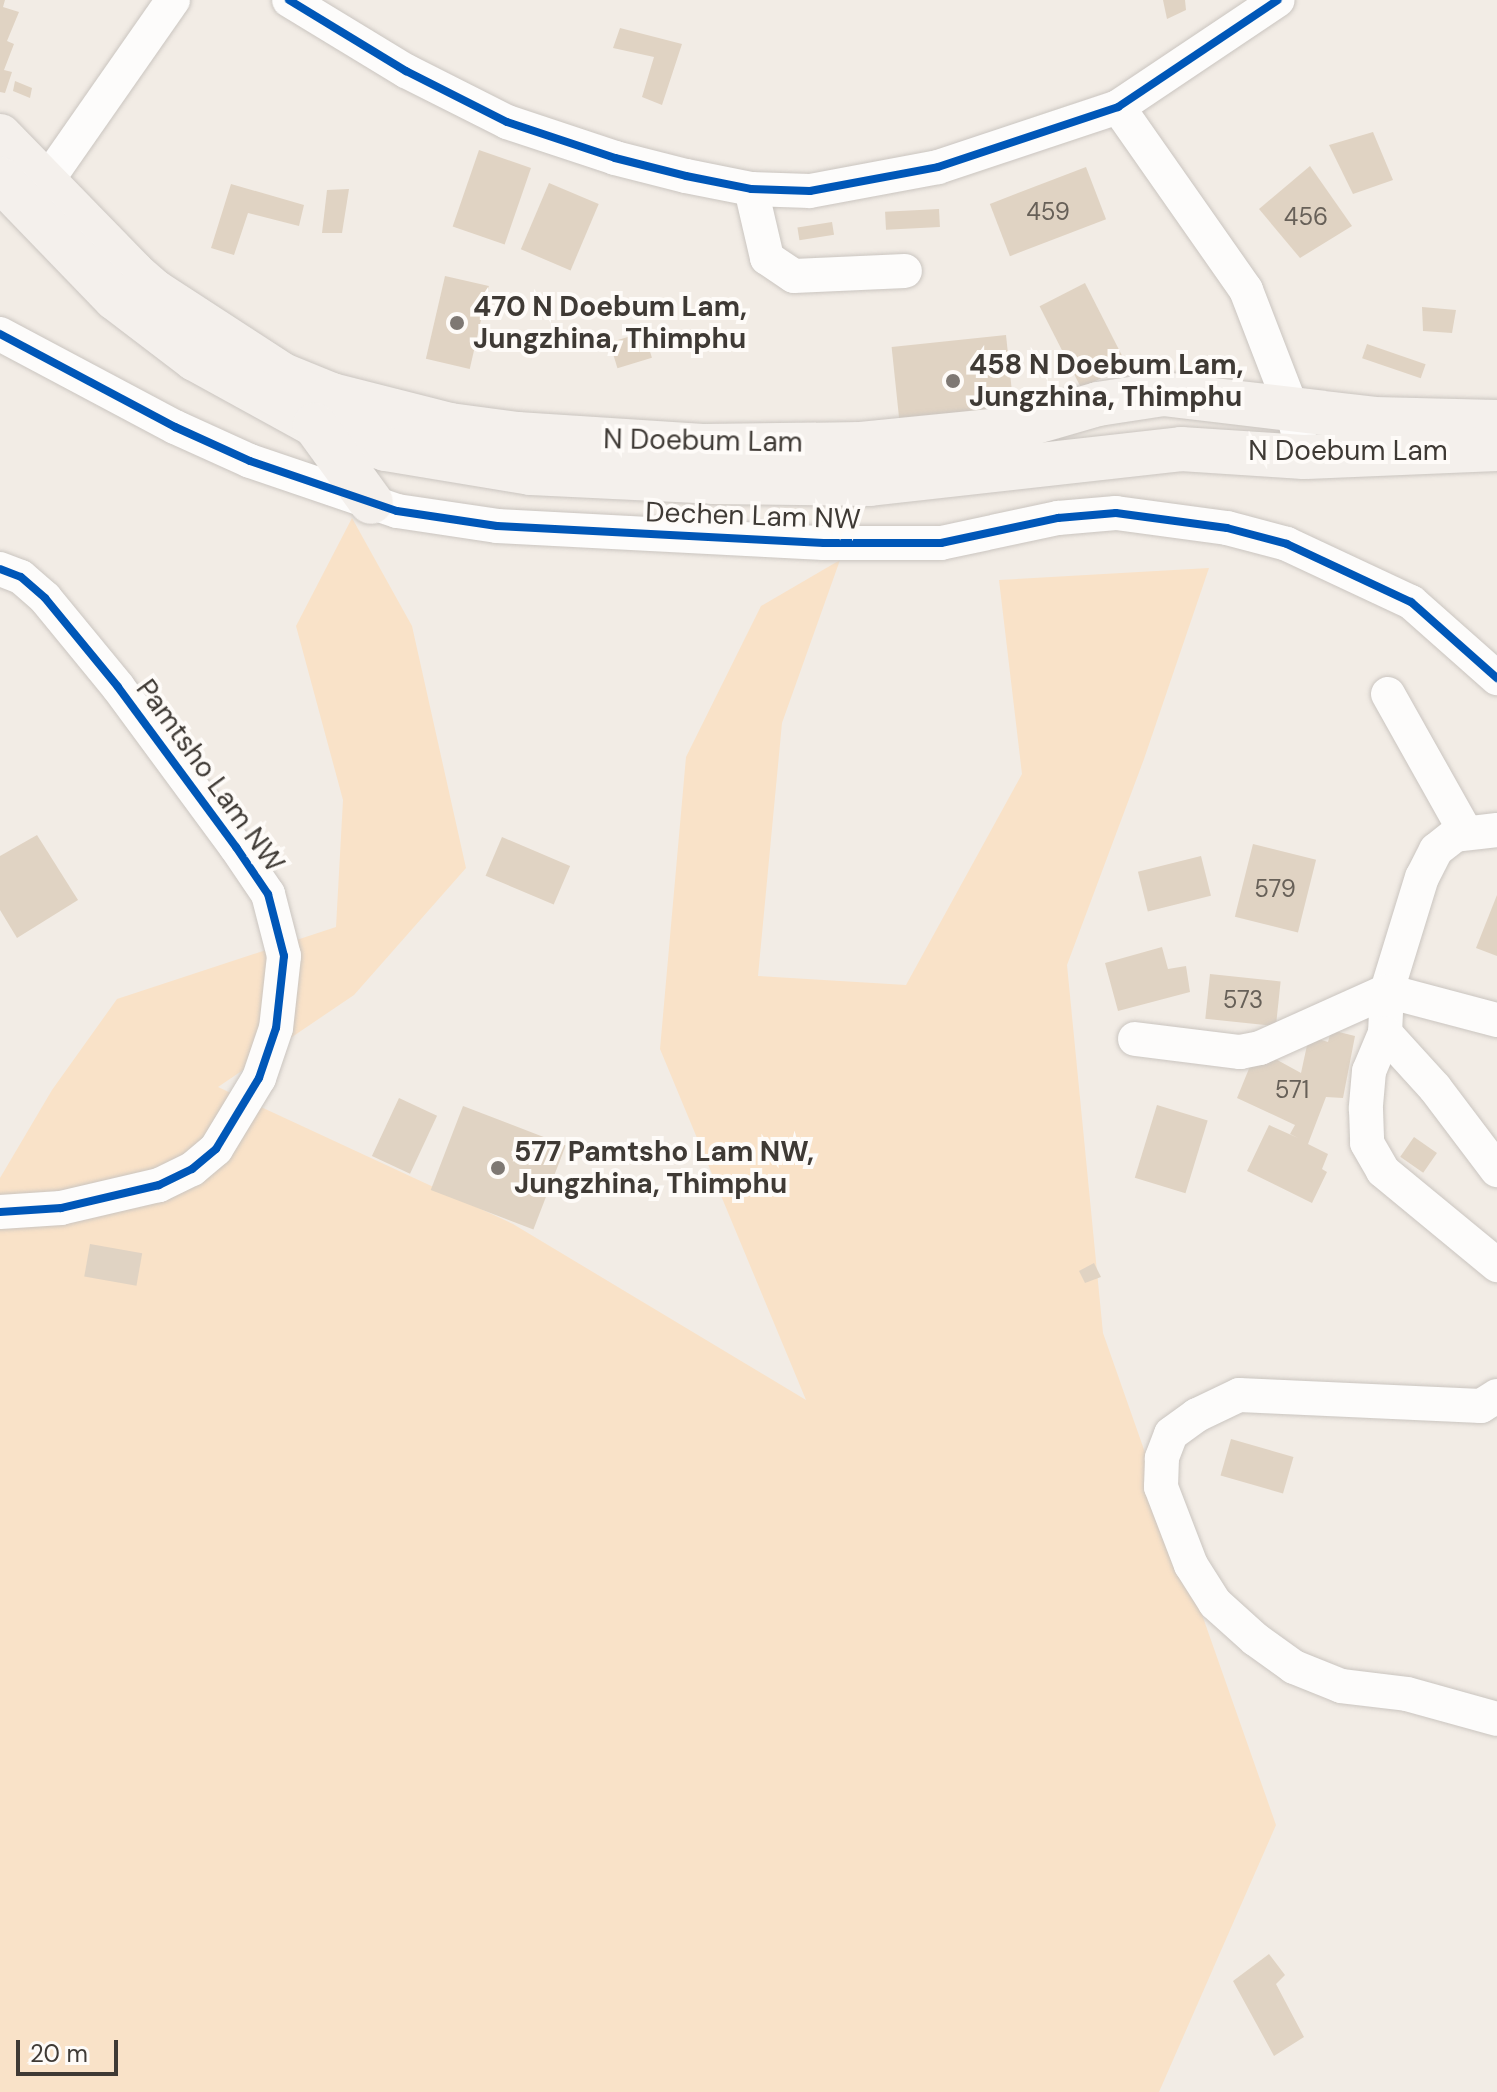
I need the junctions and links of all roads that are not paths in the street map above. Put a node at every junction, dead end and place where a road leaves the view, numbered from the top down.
1 (173, 0) edge
2 (289, 0) edge
3 (1278, 0) edge
4 (1118, 107) junction
5 (0, 136) edge
6 (0, 179) edge
7 (46, 182) junction
8 (751, 189) junction
9 (905, 271) dead end
10 (0, 334) edge
11 (1292, 409) junction
12 (1497, 422) edge
13 (315, 425) junction
14 (1497, 449) edge
15 (1304, 457) junction
16 (371, 502) junction
17 (0, 569) edge
18 (1497, 678) edge
19 (1388, 694) dead end
20 (1481, 831) edge
21 (1387, 991) junction
22 (1497, 1020) edge
23 (1385, 1033) junction
24 (1135, 1039) dead end
25 (1497, 1170) edge
26 (0, 1212) edge
27 (1497, 1265) edge
28 (1497, 1396) edge
29 (1497, 1719) edge

1 - 7 street
2 - 8 street
3 - 4 street
4 - 8 street
4 - 11 street
5 - 7 main road, N Doebum Lam
6 - 13 main road, N Doebum Lam
7 - 11 main road, N Doebum Lam
8 - 9 street
10 - 16 street, Dechen Lam NW
11 - 12 main road, N Doebum Lam
11 - 15 street
13 - 15 main road, N Doebum Lam
13 - 16 main road
14 - 15 main road, N Doebum Lam
16 - 18 street, Dechen Lam NW
17 - 26 street, Pamtsho Lam NW
19 - 20 street
20 - 21 street
21 - 22 street
21 - 23 street
21 - 24 street
23 - 25 street
23 - 27 street
28 - 29 street

